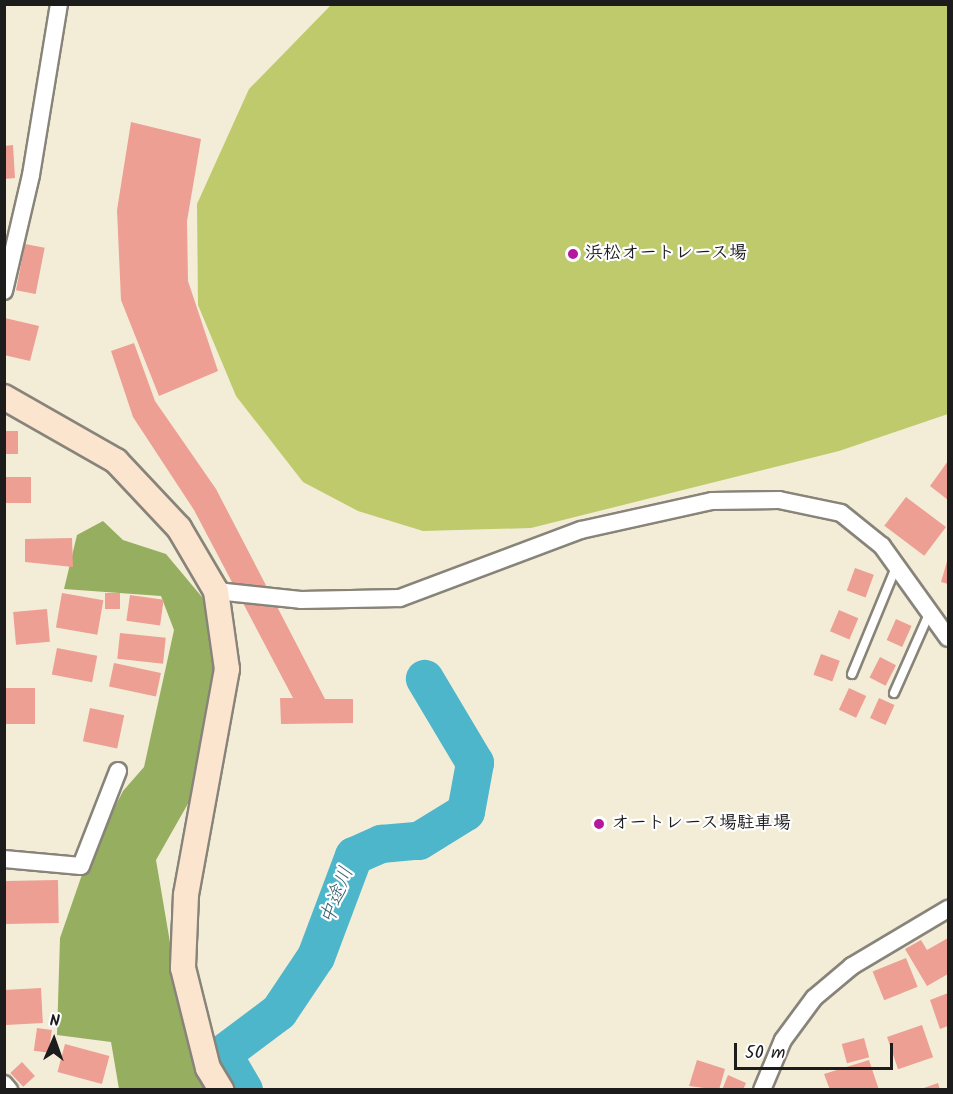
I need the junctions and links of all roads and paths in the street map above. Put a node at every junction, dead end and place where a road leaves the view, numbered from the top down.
1 (59, 4) edge
2 (4, 291) edge
3 (4, 397) edge
4 (896, 567) junction
5 (225, 592) junction
6 (929, 614) junction
7 (948, 638) edge
8 (852, 674) dead end
9 (894, 693) dead end
10 (118, 771) dead end
11 (4, 859) edge
12 (948, 909) edge
13 (4, 1084) edge
14 (9, 1089) edge
15 (221, 1089) edge
16 (762, 1089) edge

1 - 2 street
3 - 5 street
4 - 5 street
4 - 6 street
4 - 8 lane
5 - 15 street
6 - 7 street
6 - 9 lane
10 - 11 street
12 - 16 street
13 - 14 street

